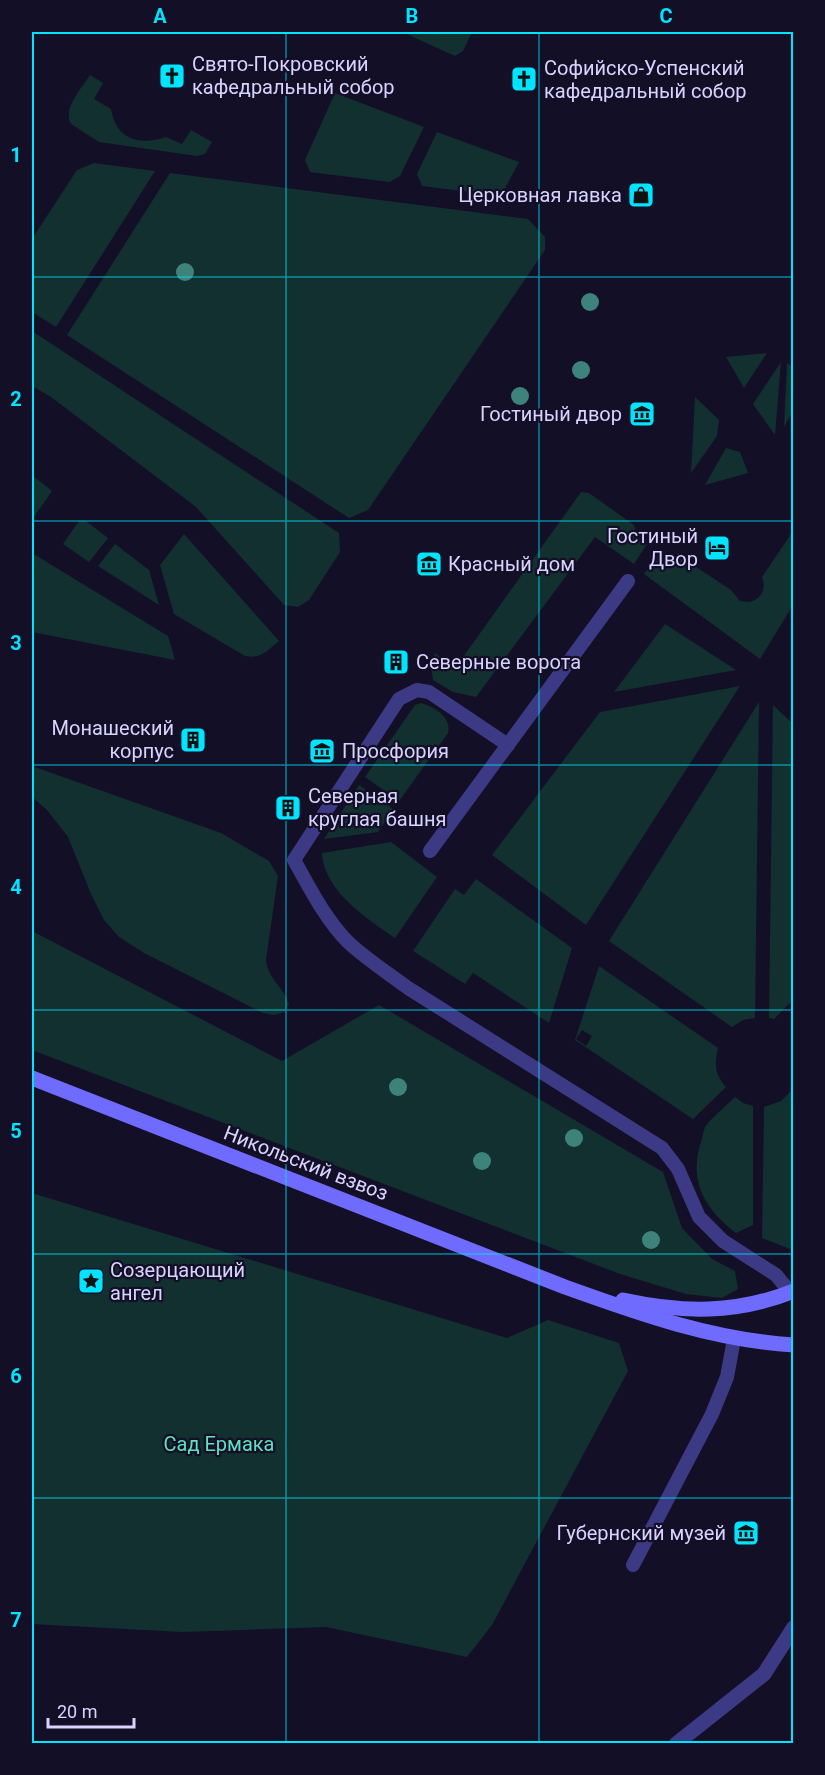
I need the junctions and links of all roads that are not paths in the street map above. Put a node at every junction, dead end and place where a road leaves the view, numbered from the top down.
1 (628, 581) dead end
2 (508, 745) junction
3 (430, 851) dead end
4 (32, 1078) edge
5 (565, 1287) junction
6 (792, 1291) edge
7 (735, 1339) junction
8 (794, 1345) edge
9 (633, 1565) dead end
10 (794, 1627) edge
11 (676, 1743) edge

1 - 2 lane
2 - 3 lane
2 - 6 lane
4 - 5 main road, Никольский взвоз
5 - 6 main road
5 - 7 main road
7 - 8 main road
7 - 9 lane
10 - 11 street

